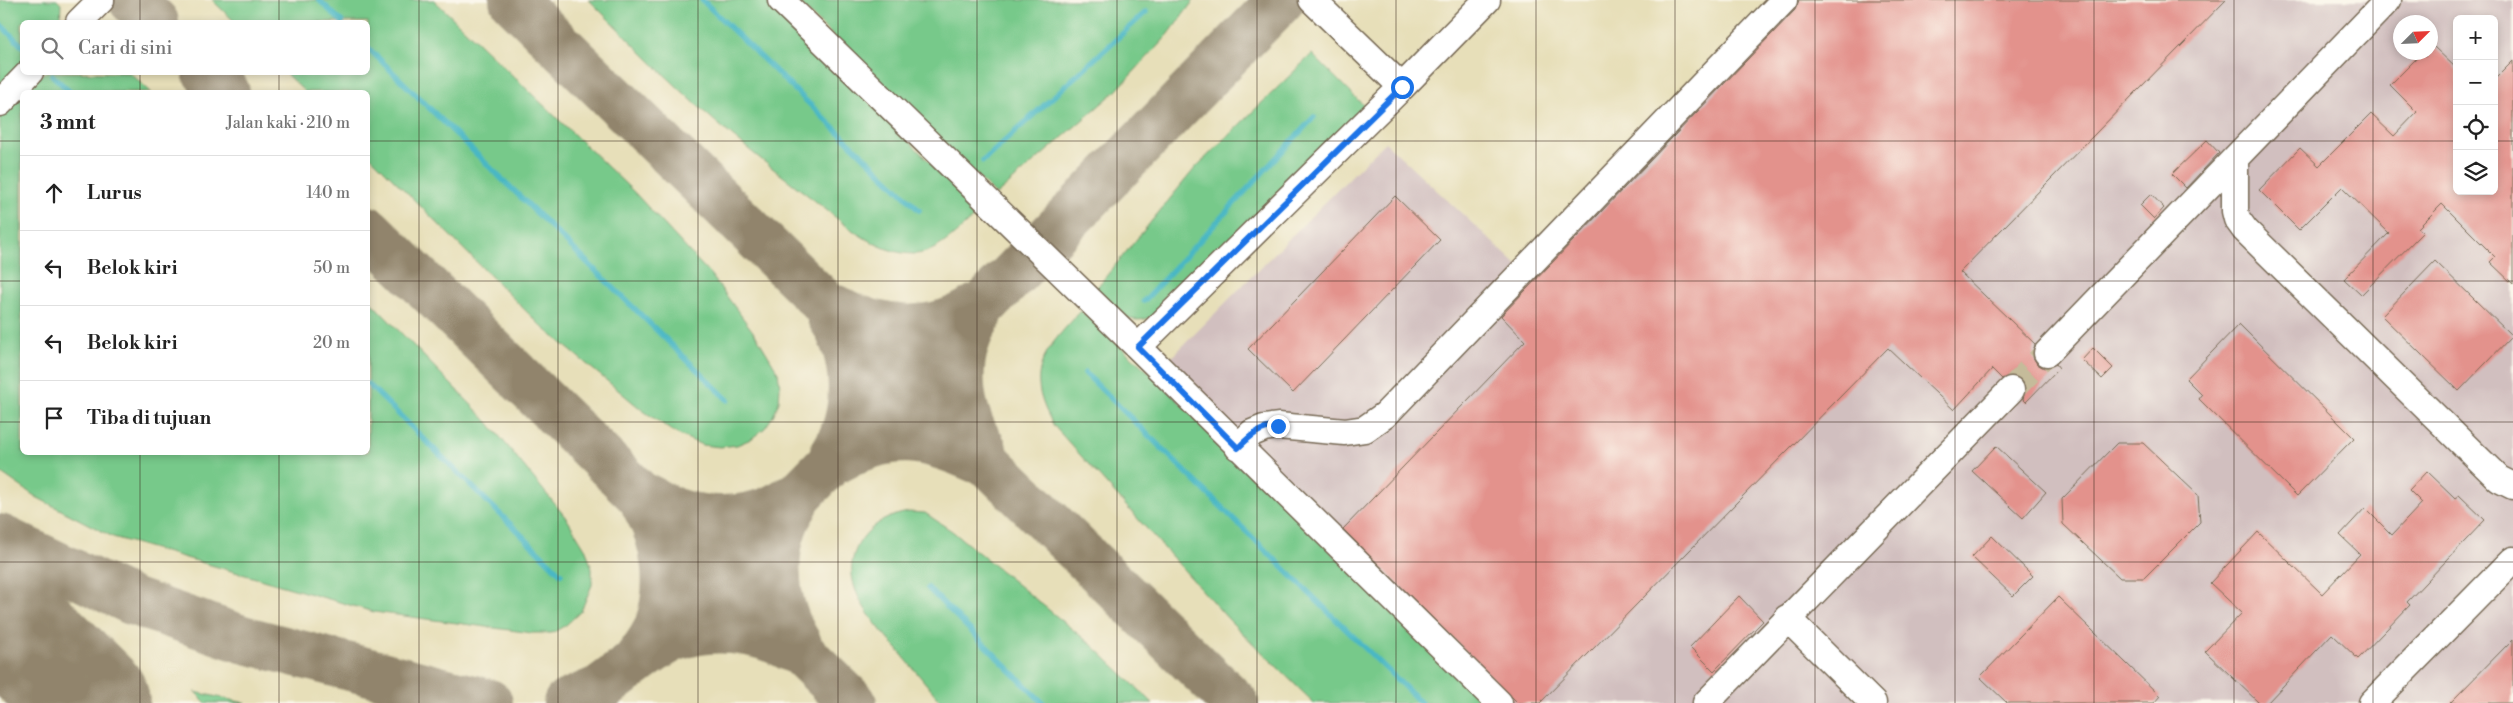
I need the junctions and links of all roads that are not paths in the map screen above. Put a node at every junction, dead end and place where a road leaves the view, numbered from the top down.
1 (101, 0) edge
2 (781, 0) edge
3 (1312, 0) edge
4 (1486, 0) edge
5 (1784, 0) edge
6 (2388, 0) edge
7 (81, 20) edge
8 (27, 75) edge
9 (1402, 87) junction
10 (0, 103) edge
11 (2235, 159) junction
12 (1138, 347) junction
13 (2047, 353) tunnel mouth
14 (2011, 390) tunnel mouth
15 (1238, 448) junction
16 (2513, 486) edge
17 (2513, 560) edge
18 (1787, 618) junction
19 (1499, 703) edge
20 (1706, 703) edge
21 (1874, 703) edge
22 (2372, 703) edge

1 - 7 lane
2 - 12 lane
3 - 9 lane
4 - 9 lane
5 - 15 lane
6 - 11 lane
8 - 10 lane
9 - 12 lane
11 - 13 lane
11 - 16 lane
12 - 15 lane
14 - 18 lane
15 - 19 lane
17 - 22 lane
18 - 20 lane
18 - 21 lane

